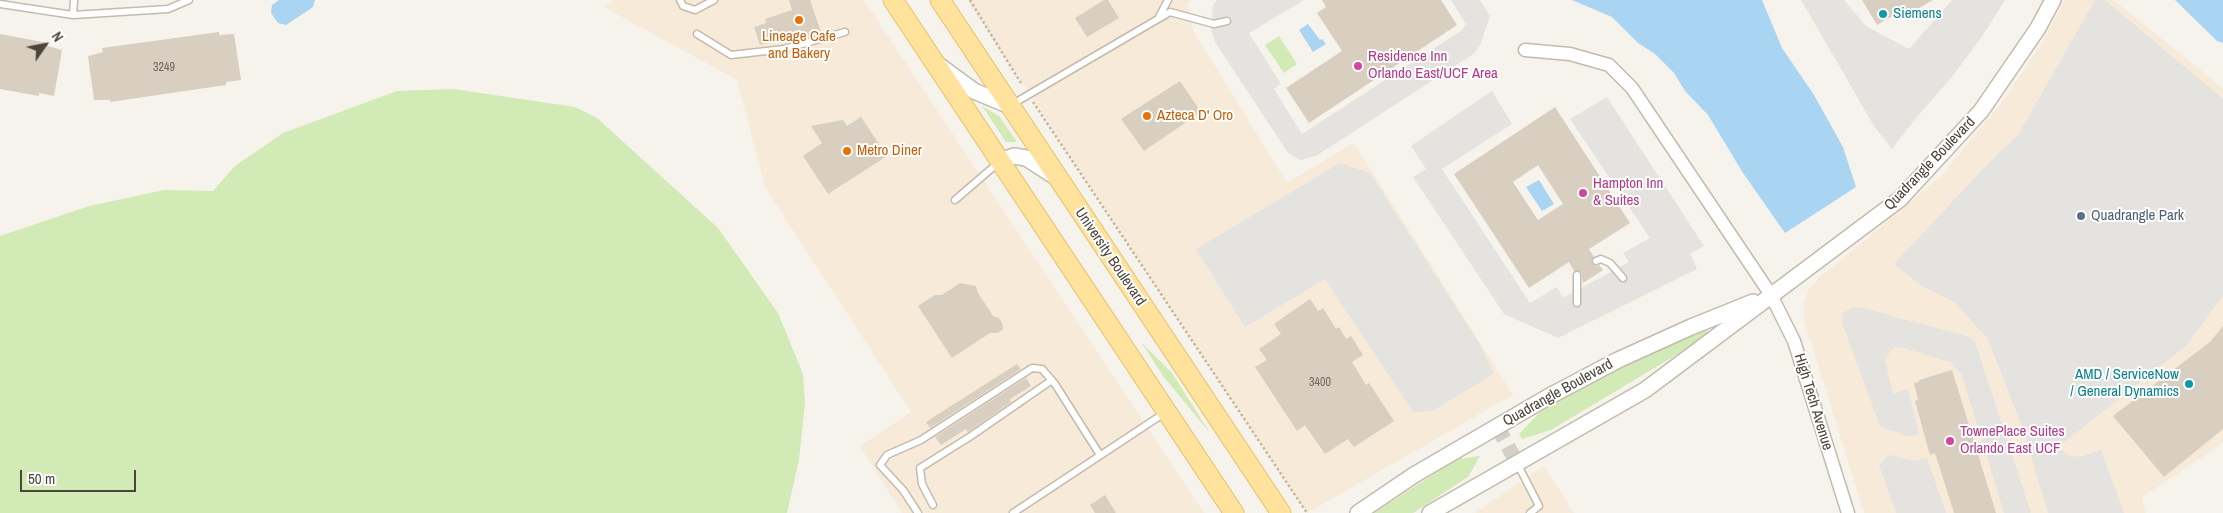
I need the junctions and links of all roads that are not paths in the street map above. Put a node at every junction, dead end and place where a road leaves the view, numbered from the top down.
1 (74, 0) edge
2 (188, 0) edge
3 (680, 0) edge
4 (714, 0) edge
5 (893, 0) edge
6 (940, 0) edge
7 (1168, 0) edge
8 (2054, 0) edge
9 (0, 4) edge
10 (73, 15) junction
11 (1159, 17) junction
12 (1227, 21) dead end
13 (846, 32) dead end
14 (697, 34) dead end
15 (1525, 50) dead end
16 (934, 62) junction
17 (1010, 106) junction
18 (1000, 161) junction
19 (1058, 179) junction
20 (955, 200) dead end
21 (1596, 261) dead end
22 (1577, 275) dead end
23 (1623, 278) dead end
24 (1771, 295) junction
25 (1577, 303) dead end
26 (1052, 380) junction
27 (1166, 411) junction
28 (1100, 456) junction
29 (1518, 462) junction
30 (933, 505) dead end
31 (918, 513) edge
32 (1013, 513) edge
33 (1234, 513) edge
34 (1281, 513) edge
35 (1358, 513) edge
36 (1430, 513) edge
37 (1530, 513) edge
38 (1848, 513) edge

1 - 10 lane
2 - 10 lane
3 - 4 lane
5 - 16 main road
6 - 17 main road, University Boulevard
7 - 11 lane
8 - 24 street, Quadrangle Boulevard
9 - 10 lane
11 - 12 lane
11 - 17 lane
13 - 14 lane
15 - 24 street, High Tech Avenue
16 - 17 street
16 - 18 main road
17 - 19 main road, University Boulevard
18 - 19 street
18 - 20 lane
18 - 27 main road
19 - 34 main road, University Boulevard
21 - 23 lane
22 - 25 lane
24 - 29 street, Quadrangle Boulevard
24 - 35 street, Quadrangle Boulevard
24 - 38 street, High Tech Avenue
26 - 28 lane
26 - 30 lane
26 - 31 lane
27 - 28 lane
27 - 33 main road
28 - 32 lane
29 - 36 street, Quadrangle Boulevard
29 - 37 lane

